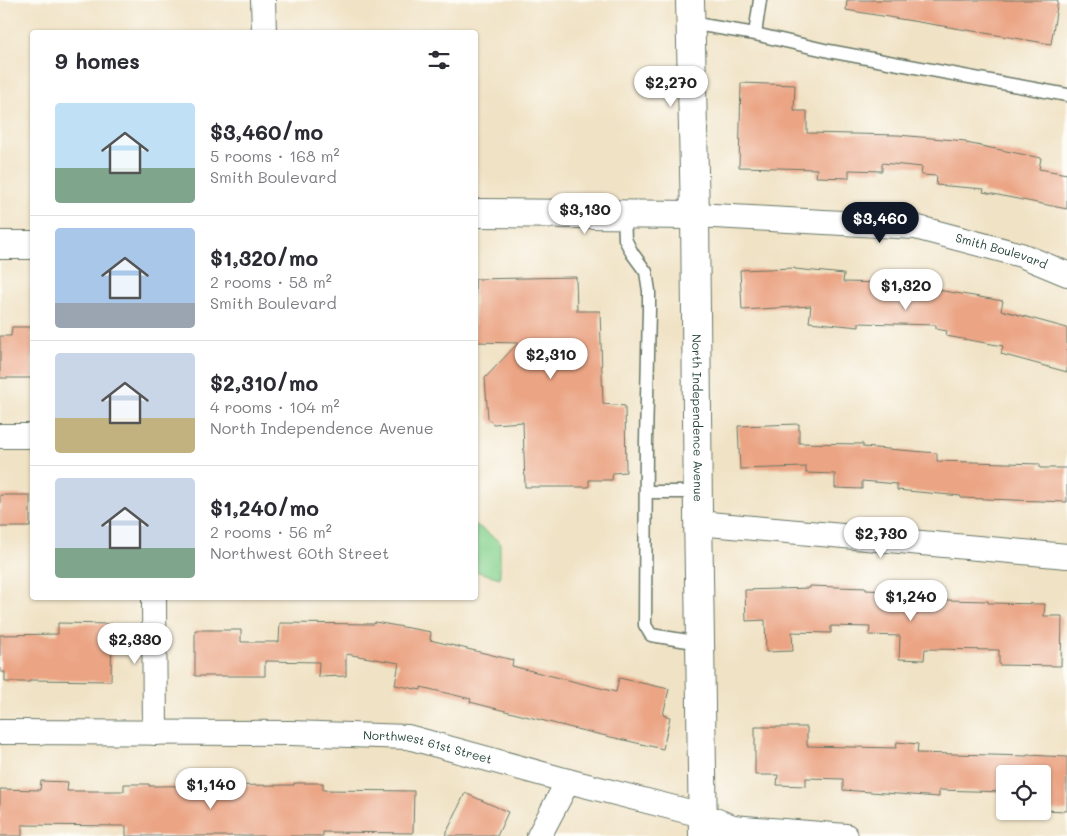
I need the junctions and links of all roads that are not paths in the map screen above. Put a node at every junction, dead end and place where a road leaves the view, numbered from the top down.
1 (263, 0) edge
2 (760, 0) edge
3 (690, 12) edge
4 (264, 30) edge
5 (755, 34) junction
6 (1067, 95) edge
7 (478, 213) edge
8 (624, 214) junction
9 (695, 215) junction
10 (0, 245) edge
11 (30, 245) edge
12 (1067, 274) edge
13 (0, 436) edge
14 (30, 436) edge
15 (646, 492) junction
16 (698, 492) junction
17 (698, 523) junction
18 (1067, 556) edge
19 (154, 600) edge
20 (700, 643) junction
21 (0, 732) edge
22 (155, 732) junction
23 (568, 781) junction
24 (703, 826) edge
25 (538, 836) edge
26 (846, 836) edge

1 - 4 street
2 - 5 lane
3 - 5 lane
3 - 9 street, North Independence Avenue
5 - 6 lane
7 - 8 street
8 - 9 street
8 - 15 lane
9 - 12 street, Smith Boulevard
9 - 16 street, North Independence Avenue
10 - 11 street
13 - 14 street
15 - 16 lane
15 - 20 lane
16 - 17 street, North Independence Avenue
17 - 18 street
17 - 20 street, North Independence Avenue
19 - 22 street
20 - 24 street, North Independence Avenue
21 - 22 street, Northwest 61st Street
22 - 23 street, Northwest 61st Street
23 - 24 street, Northwest 61st Street
23 - 25 street
24 - 26 street, Northwest 61st Street

